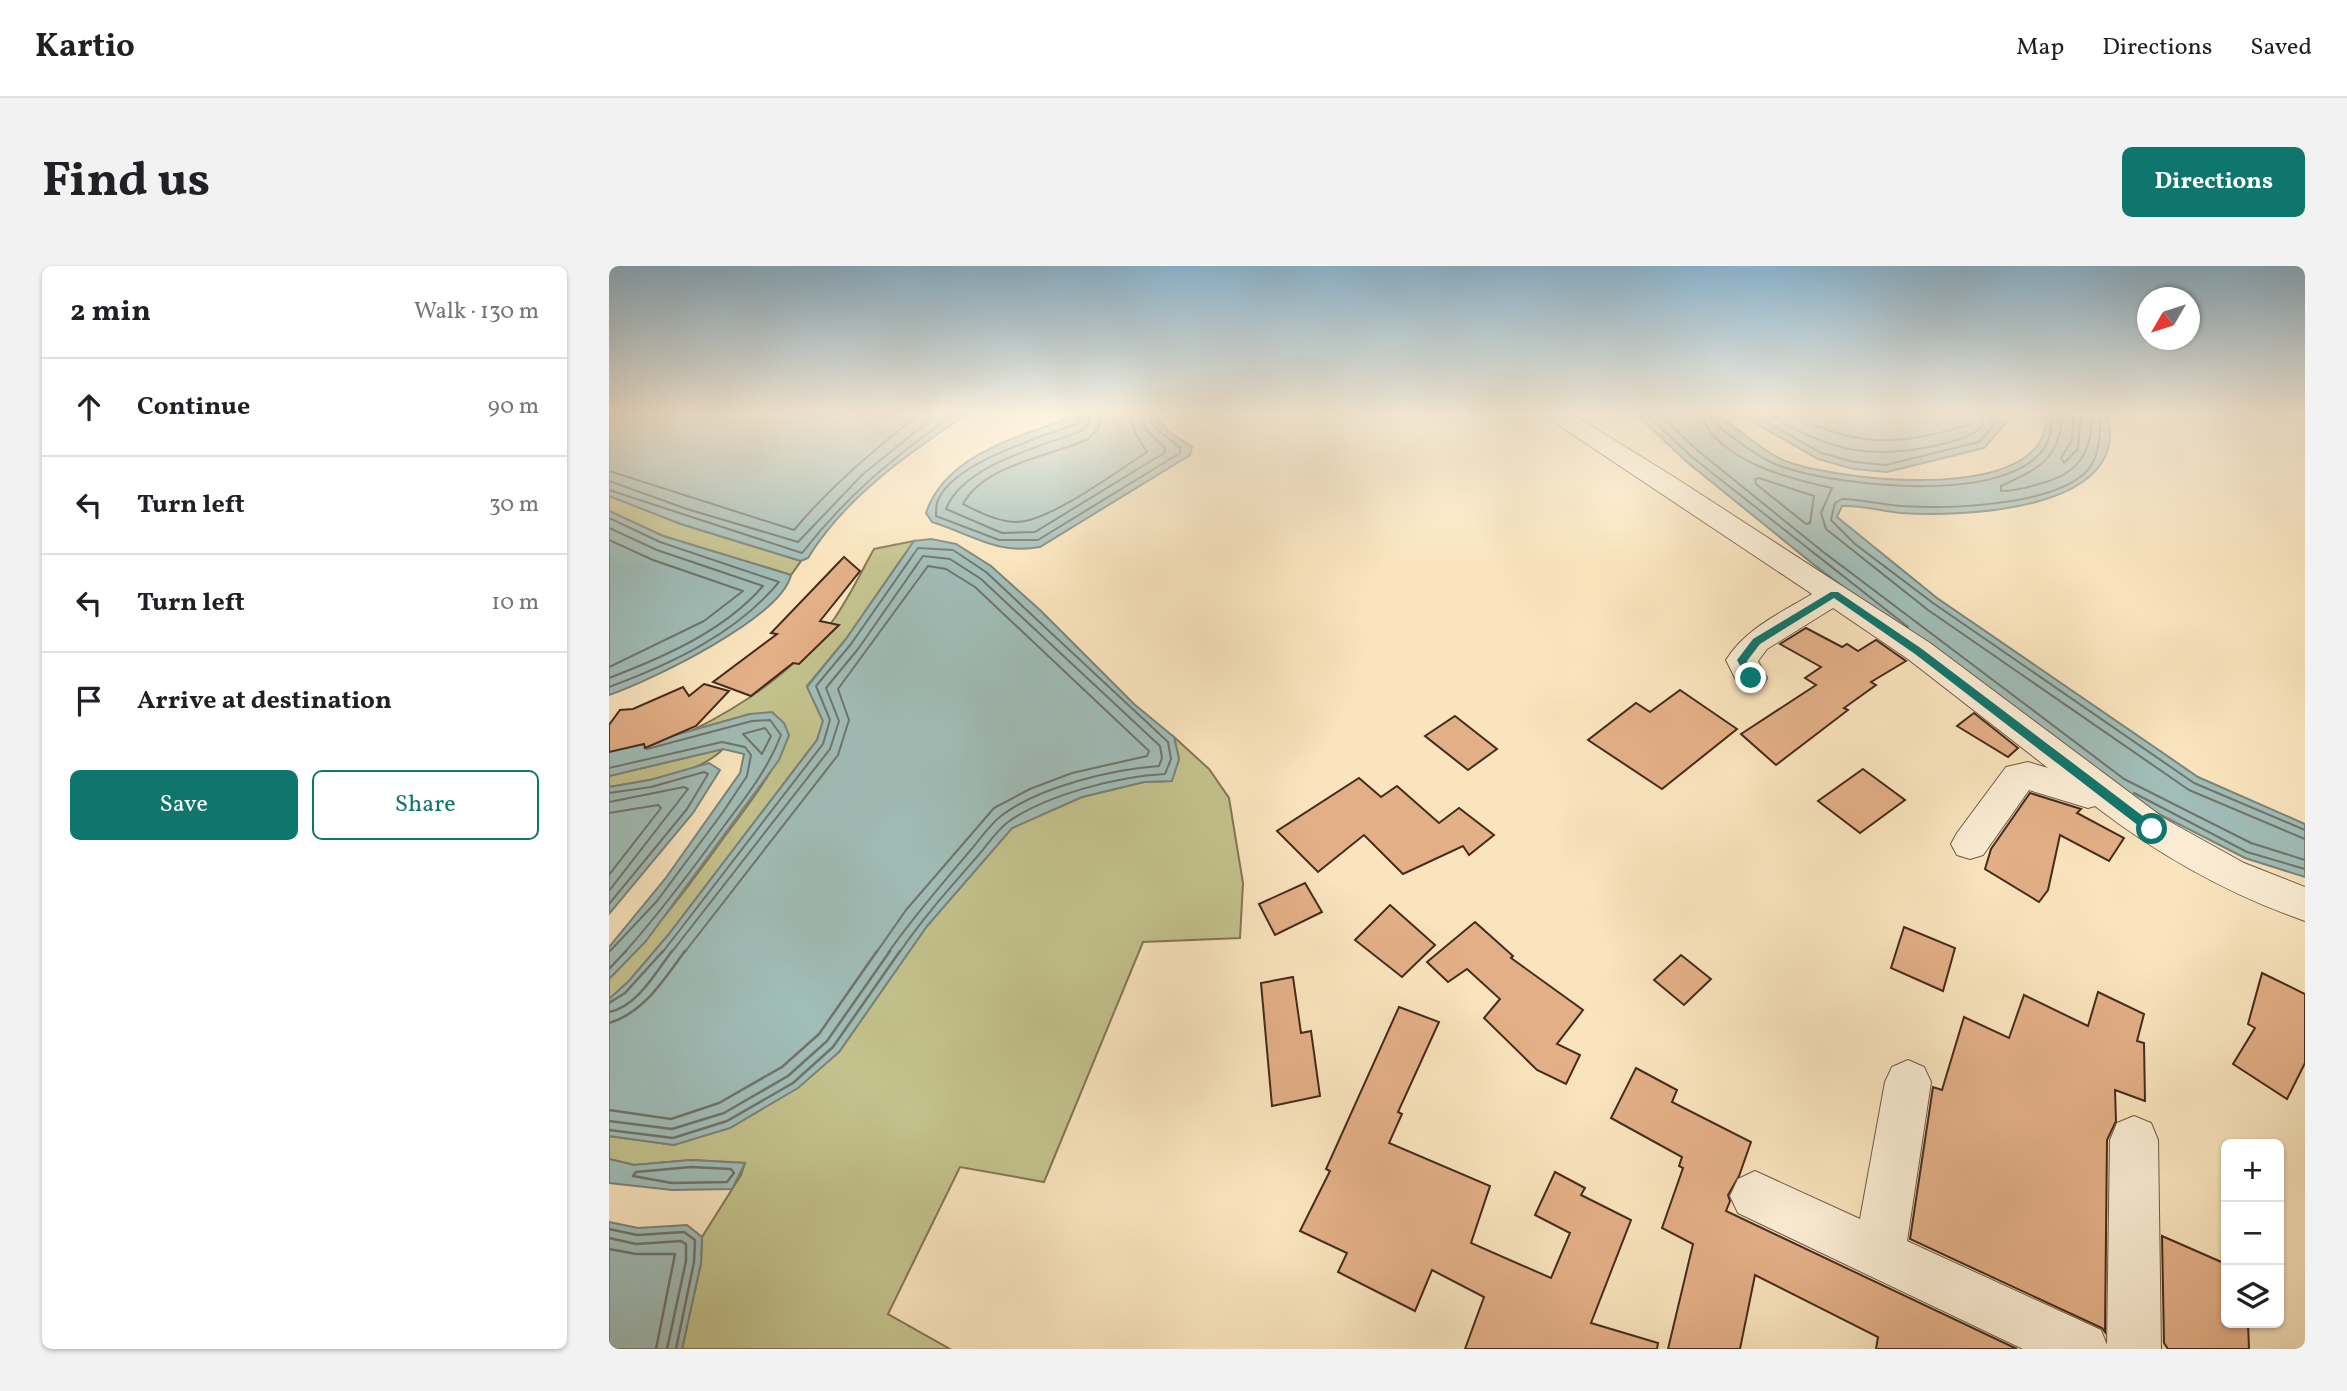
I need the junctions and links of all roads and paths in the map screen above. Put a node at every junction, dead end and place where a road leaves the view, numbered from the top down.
1 (1633, 465) edge
2 (1834, 594) junction
3 (1751, 678) dead end
4 (2109, 800) junction
5 (1971, 844) dead end
6 (2305, 904) edge
7 (1908, 1082) dead end
8 (2134, 1140) dead end
9 (1755, 1196) dead end
10 (1879, 1256) junction
11 (2082, 1349) edge
12 (2134, 1349) edge

1 - 2 street
2 - 3 street
2 - 4 street
4 - 5 street
4 - 6 street
7 - 10 street
8 - 12 street
9 - 10 street
10 - 11 street

